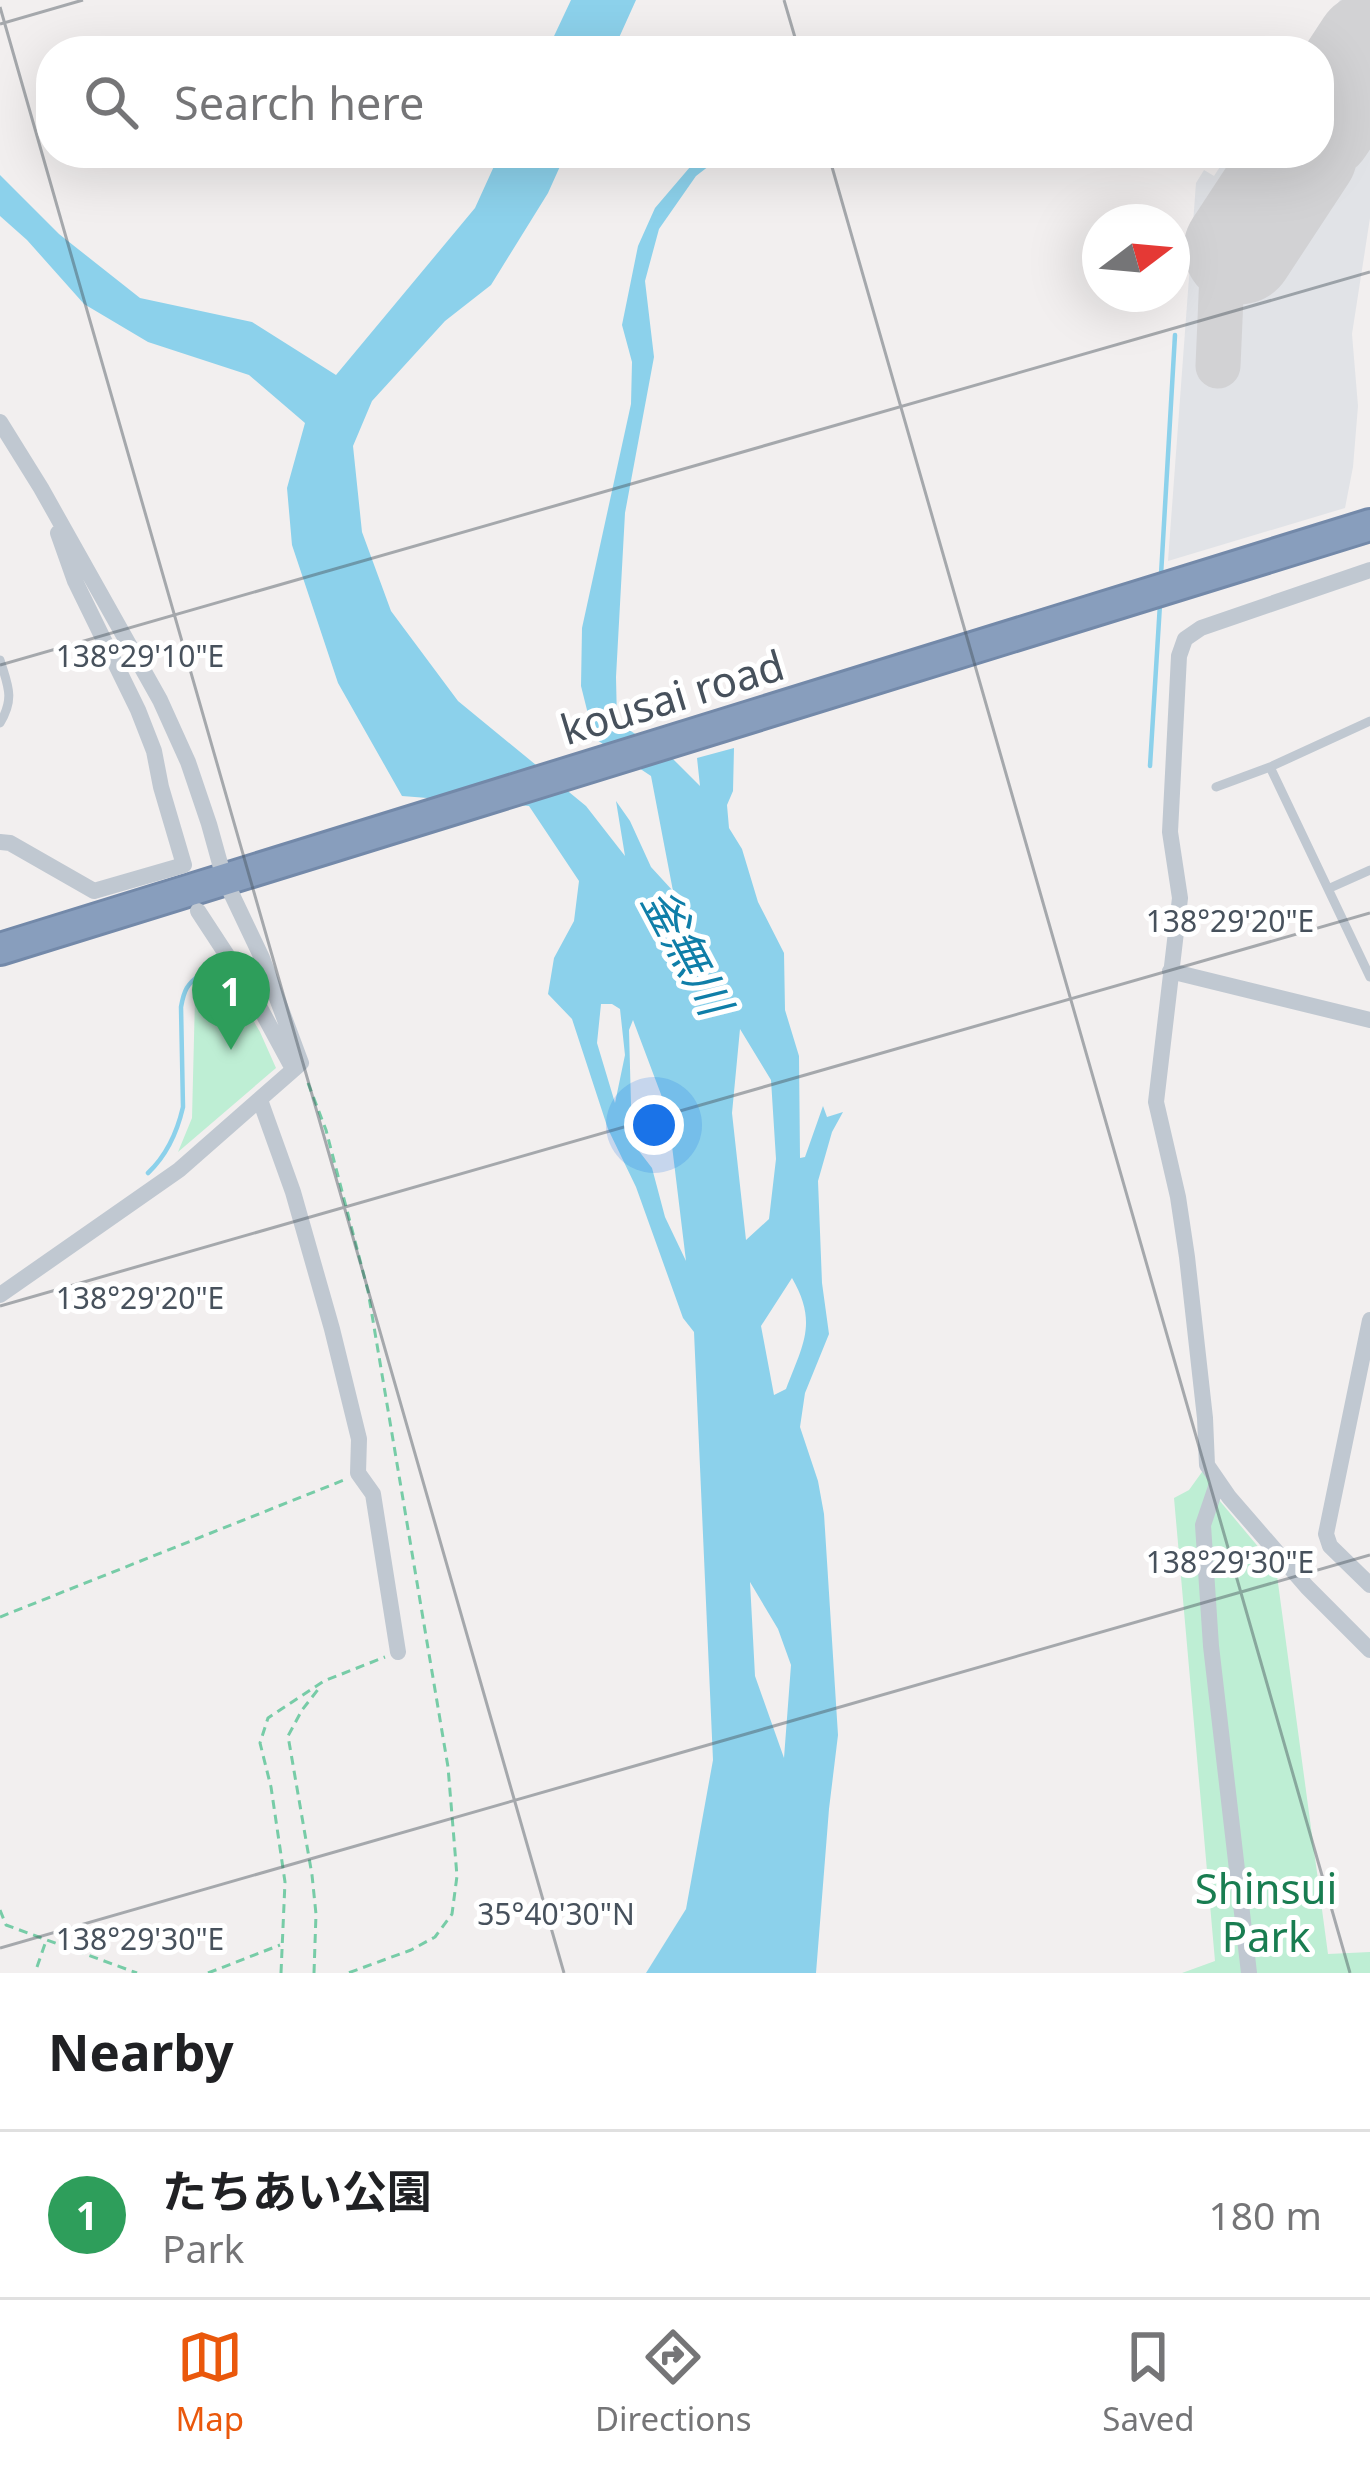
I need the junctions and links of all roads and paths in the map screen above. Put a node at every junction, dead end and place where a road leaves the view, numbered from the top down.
1 (0, 422) edge
2 (52, 508) junction
3 (1370, 525) edge
4 (1369, 575) edge
5 (0, 659) edge
6 (1370, 721) edge
7 (0, 723) edge
8 (1270, 767) junction
9 (1216, 787) dead end
10 (0, 842) edge
11 (1370, 870) edge
12 (237, 874) junction
13 (1330, 888) junction
14 (198, 911) dead end
15 (0, 949) edge
16 (1170, 971) junction
17 (1370, 976) edge
18 (1370, 1020) edge
19 (293, 1070) junction
20 (260, 1100) junction
21 (0, 1295) edge
22 (1370, 1320) edge
23 (358, 1473) junction
24 (1218, 1481) junction
25 (1370, 1585) edge
26 (0, 1617) edge
27 (1370, 1650) edge
28 (398, 1652) joint
29 (324, 1681) junction
30 (0, 1910) edge
31 (47, 1940) junction
32 (282, 1944) junction
33 (37, 1967) dead end
34 (137, 1973) edge
35 (208, 1973) edge
36 (280, 1973) edge
37 (314, 1973) edge
38 (1249, 1973) edge

1 - 2 street
2 - 10 street
2 - 12 street
3 - 12 highway, kousai road
4 - 16 street
5 - 7 lane
6 - 8 lane
8 - 9 lane
8 - 13 lane
11 - 13 lane
12 - 15 highway, kousai road
12 - 19 street
13 - 17 lane
14 - 19 street
16 - 18 street
16 - 24 street
19 - 20 street
20 - 21 street
20 - 23 street
22 - 25 street
23 - 26 path
23 - 28 street
24 - 27 street
24 - 38 street
28 - 29 path
29 - 32 path
29 - 37 path
30 - 31 path
31 - 33 path
31 - 34 path
32 - 35 path
32 - 36 path

